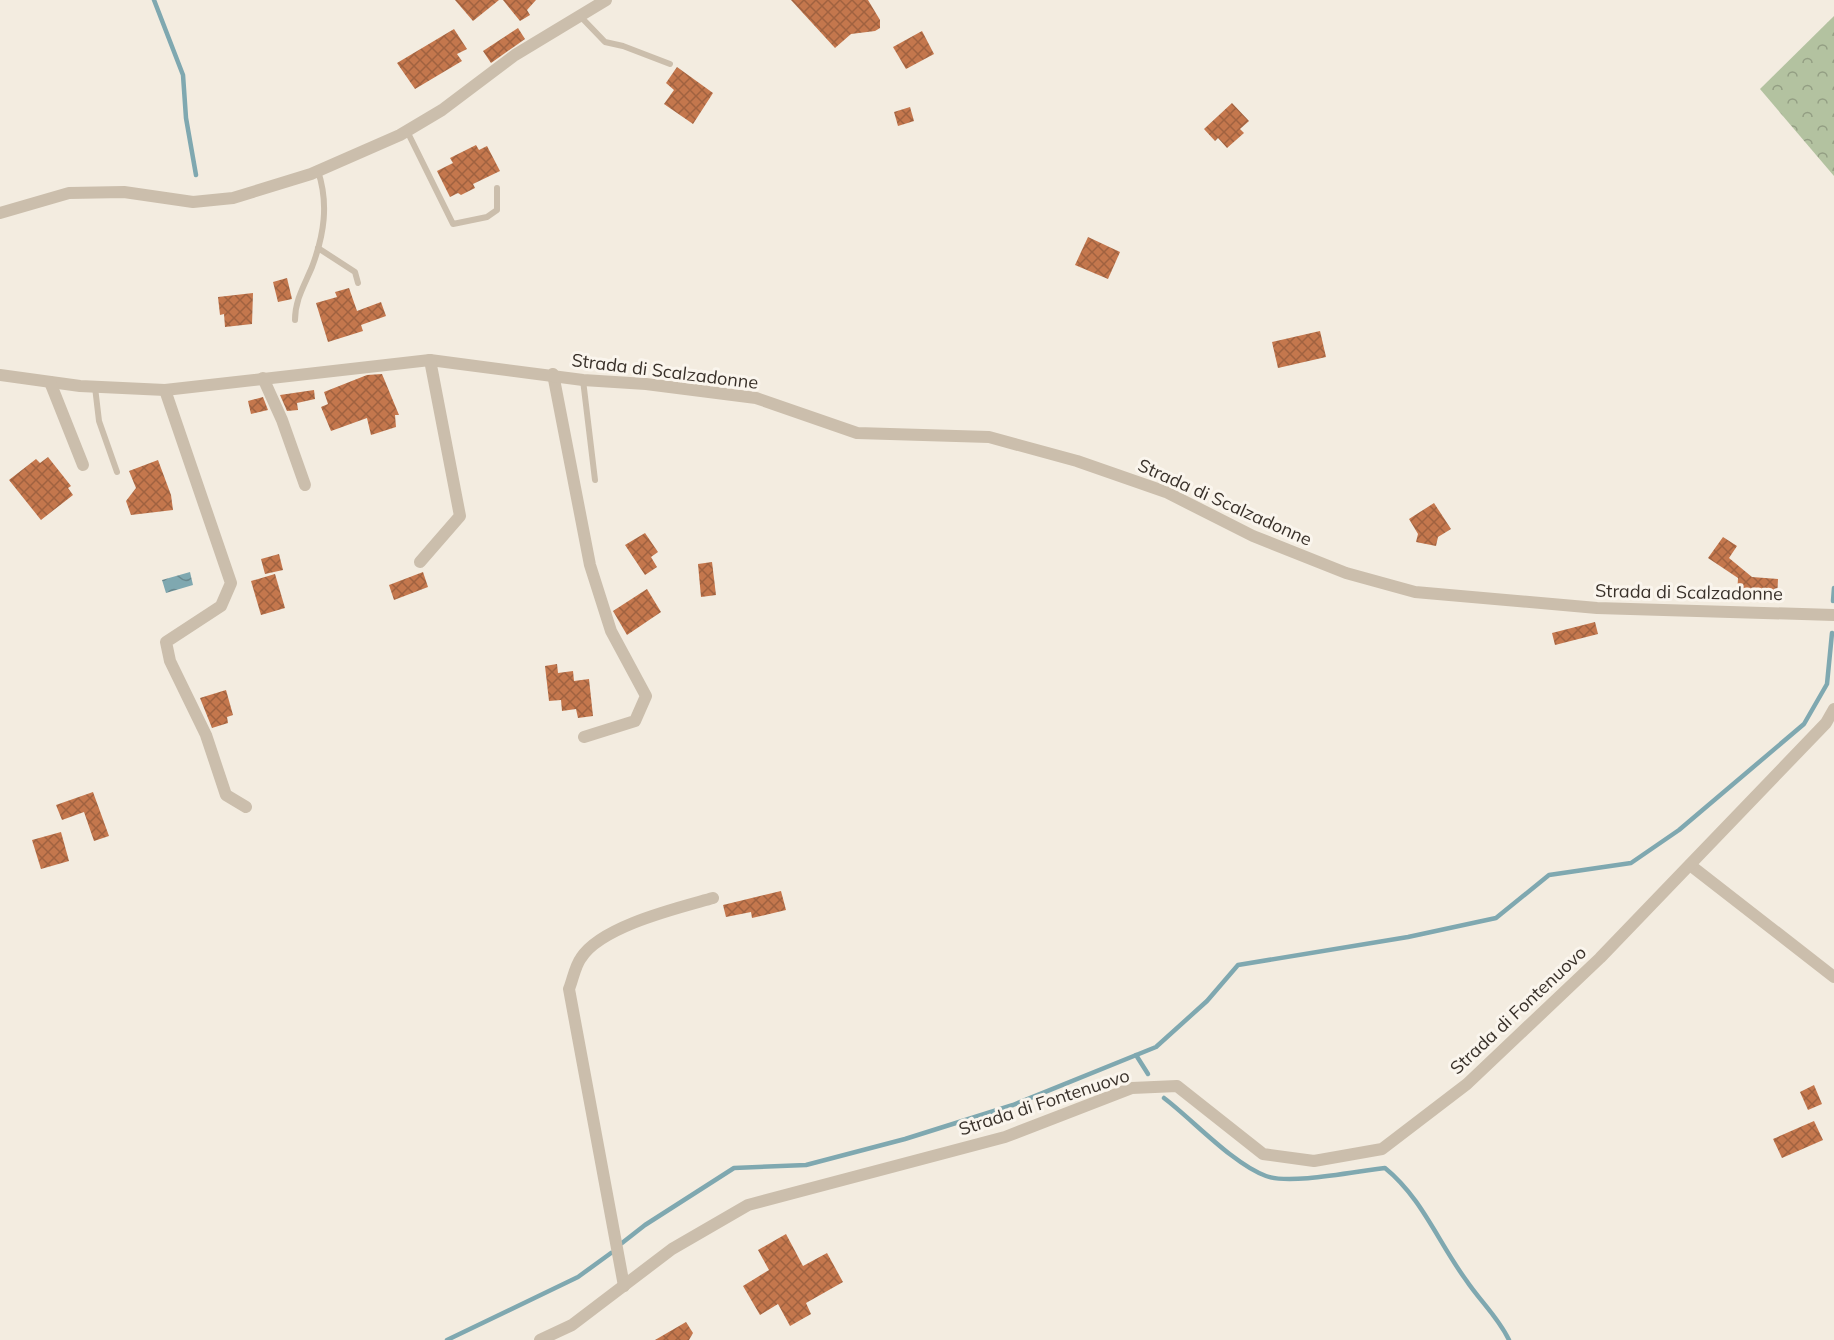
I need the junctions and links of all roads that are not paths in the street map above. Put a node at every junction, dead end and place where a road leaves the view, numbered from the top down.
1 (606, 0) edge
2 (580, 16) junction
3 (670, 64) dead end
4 (407, 131) junction
5 (318, 171) junction
6 (497, 188) dead end
7 (0, 213) edge
8 (318, 248) junction
9 (358, 283) dead end
10 (295, 320) dead end
11 (430, 360) junction
12 (553, 374) junction
13 (0, 375) edge
14 (263, 378) junction
15 (582, 380) junction
16 (50, 382) junction
17 (94, 387) junction
18 (165, 390) junction
19 (83, 465) dead end
20 (117, 472) dead end
21 (595, 480) dead end
22 (305, 485) dead end
23 (420, 562) dead end
24 (1834, 615) edge
25 (1834, 709) edge
26 (584, 737) dead end
27 (246, 807) dead end
28 (1690, 865) junction
29 (713, 898) dead end
30 (1834, 977) edge
31 (624, 1286) junction
32 (540, 1340) edge

1 - 2 street
2 - 3 lane
2 - 4 street
4 - 5 street
4 - 6 lane
5 - 7 street
5 - 8 lane
8 - 9 lane
8 - 10 lane
11 - 12 street, Strada di Scalzadonne
11 - 14 street, Strada di Scalzadonne
11 - 23 street
12 - 15 street, Strada di Scalzadonne
12 - 26 street
13 - 16 street, Strada di Scalzadonne
14 - 18 street, Strada di Scalzadonne
14 - 22 street
15 - 21 lane
15 - 24 street, Strada di Scalzadonne
16 - 17 street, Strada di Scalzadonne
16 - 19 street
17 - 18 street, Strada di Scalzadonne
17 - 20 lane
18 - 27 street
25 - 28 street, Strada di Fontenuovo
28 - 30 street
28 - 31 street, Strada di Fontenuovo
29 - 31 street
31 - 32 street, Strada di Fontenuovo

